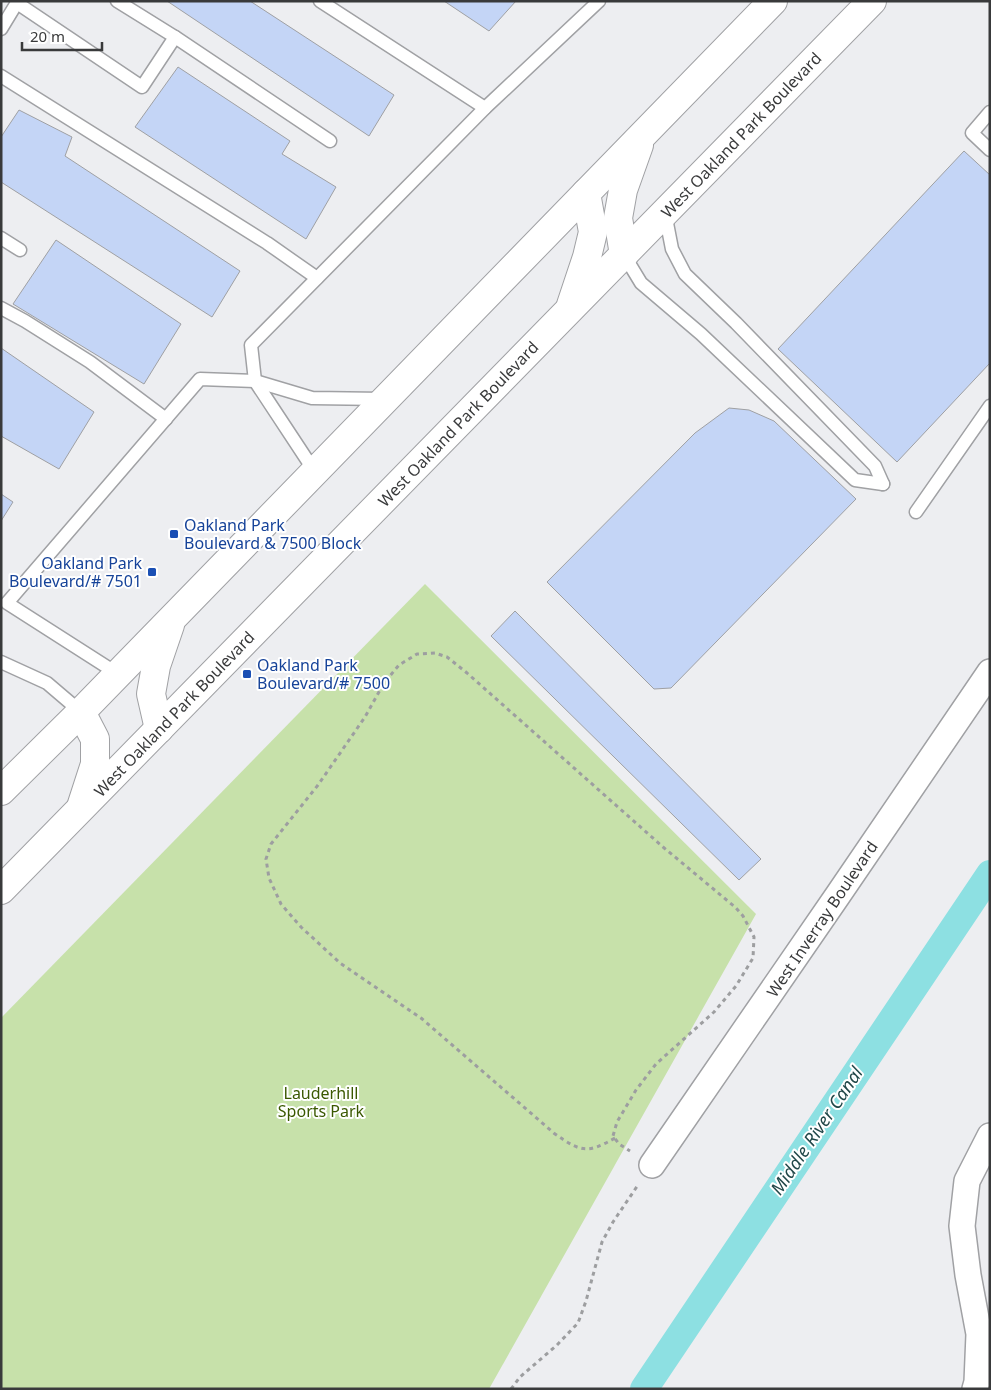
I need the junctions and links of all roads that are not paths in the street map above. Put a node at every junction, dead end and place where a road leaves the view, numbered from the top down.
1 (117, 1) edge
2 (320, 1) edge
3 (598, 1) edge
4 (773, 1) edge
5 (872, 1) edge
6 (18, 2) edge
7 (1, 29) edge
8 (175, 37) junction
9 (1, 76) edge
10 (484, 108) junction
11 (990, 112) edge
12 (642, 136) junction
13 (330, 142) dead end
14 (990, 150) edge
15 (586, 193) junction
16 (665, 212) junction
17 (1, 238) edge
18 (20, 250) dead end
19 (624, 255) junction
20 (316, 278) junction
21 (1, 308) edge
22 (569, 311) junction
23 (255, 380) junction
24 (385, 399) junction
25 (990, 406) edge
26 (166, 419) junction
27 (315, 472) junction
28 (916, 512) dead end
29 (4, 601) edge
30 (174, 615) junction
31 (1, 662) edge
32 (990, 672) edge
33 (118, 674) junction
34 (81, 712) junction
35 (160, 729) junction
36 (2, 789) edge
37 (80, 810) junction
38 (1, 890) edge
39 (990, 1136) edge
40 (652, 1165) road end
41 (975, 1389) edge

1 - 8 lane
2 - 10 lane
3 - 10 lane
4 - 12 main road
5 - 16 main road, West Oakland Park Boulevard
6 - 7 lane
6 - 8 lane
8 - 13 lane
9 - 20 lane
10 - 20 lane
11 - 14 lane
12 - 15 main road
12 - 19 main road
15 - 22 main road
15 - 24 main road
16 - 19 main road, West Oakland Park Boulevard
16 - 19 lane
17 - 18 lane
19 - 22 main road, West Oakland Park Boulevard
20 - 23 lane
21 - 26 lane
22 - 35 main road, West Oakland Park Boulevard
23 - 24 lane
23 - 26 lane
23 - 27 lane
24 - 27 main road
25 - 28 lane
26 - 29 lane
27 - 30 main road
29 - 33 lane
30 - 33 main road
30 - 35 main road
31 - 34 lane
32 - 40 street, West Inverray Boulevard
33 - 34 main road
34 - 36 main road
34 - 37 main road
35 - 37 main road, West Oakland Park Boulevard
37 - 38 main road, West Oakland Park Boulevard
39 - 41 street

